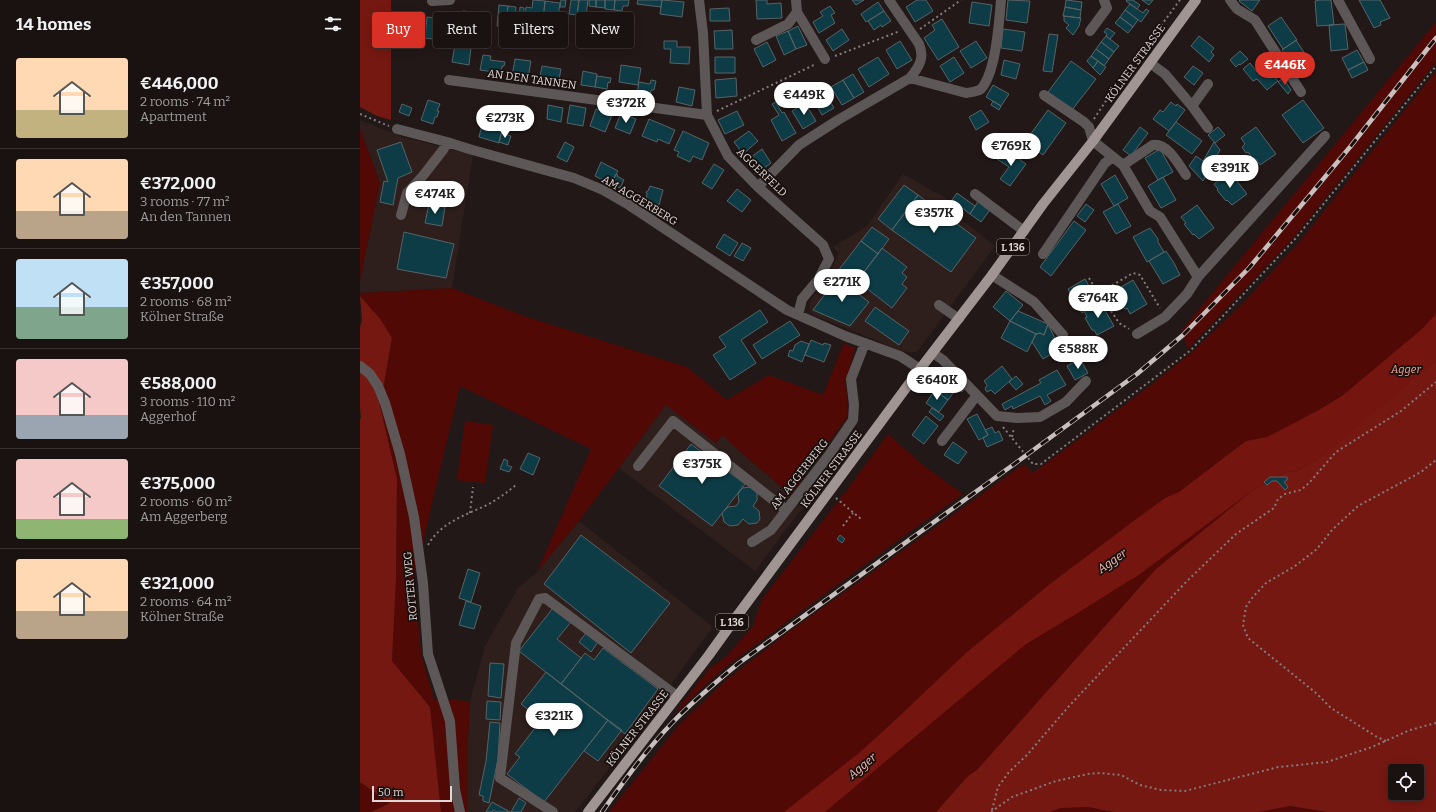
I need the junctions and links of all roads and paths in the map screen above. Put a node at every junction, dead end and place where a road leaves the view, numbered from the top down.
1 (450, 0) edge
2 (699, 0) edge
3 (796, 0) edge
4 (890, 0) edge
5 (961, 0) edge
6 (1001, 0) edge
7 (1180, 0) edge
8 (1196, 0) edge
9 (1230, 0) edge
10 (1338, 0) edge
11 (432, 1) dead end
12 (1108, 3) edge
13 (797, 12) junction
14 (910, 31) junction
15 (1090, 31) dead end
16 (756, 40) dead end
17 (825, 59) junction
18 (1370, 59) dead end
19 (1150, 63) junction
20 (1436, 66) edge
21 (910, 78) junction
22 (449, 80) dead end
23 (1208, 84) dead end
24 (1301, 92) dead end
25 (1044, 95) dead end
26 (1192, 106) junction
27 (360, 114) edge
28 (707, 115) junction
29 (1089, 127) junction
30 (1208, 128) dead end
31 (397, 129) joint
32 (1325, 136) dead end
33 (1093, 140) junction
34 (447, 142) junction
35 (1113, 157) junction
36 (1122, 165) junction
37 (1186, 176) dead end
38 (758, 187) junction
39 (975, 194) dead end
40 (401, 215) dead end
41 (1024, 231) junction
42 (1043, 254) dead end
43 (992, 275) junction
44 (1198, 277) junction
45 (1089, 278) dead end
46 (1099, 293) junction
47 (940, 305) dead end
48 (798, 315) junction
49 (1165, 317) junction
50 (959, 319) junction
51 (1137, 334) joint
52 (1063, 335) dead end
53 (865, 343) junction
54 (933, 353) junction
55 (360, 366) edge
56 (920, 369) junction
57 (1086, 381) dead end
58 (1436, 382) edge
59 (978, 395) junction
60 (1012, 437) dead end
61 (942, 440) dead end
62 (1436, 460) edge
63 (638, 466) dead end
64 (516, 484) dead end
65 (474, 487) dead end
66 (829, 492) junction
67 (786, 510) junction
68 (470, 513) junction
69 (853, 513) junction
70 (861, 519) dead end
71 (843, 526) dead end
72 (752, 542) dead end
73 (421, 561) junction
74 (677, 696) junction
75 (1436, 723) edge
76 (1386, 741) junction
77 (992, 811) edge
78 (460, 812) edge
79 (553, 812) edge
80 (588, 812) edge

1 - 11 street
2 - 28 street, AGGERFELD
3 - 13 street
4 - 14 street
5 - 14 path
6 - 21 street
7 - 29 path
8 - 19 main road, KÖLNER STRASSE / L 136
9 - 24 street
10 - 18 street
12 - 15 street
13 - 16 street
13 - 17 street
14 - 17 path
14 - 21 street
17 - 28 path
19 - 26 street
19 - 33 main road, KÖLNER STRASSE / L 136
20 - 60 path
21 - 38 street
22 - 28 street, AN DEN TANNEN
23 - 26 street
25 - 29 street
26 - 30 street
27 - 31 path
28 - 38 street, AGGERFELD
29 - 33 street
31 - 34 street, AM AGGERBERG
32 - 44 street
33 - 35 street
33 - 41 main road, KÖLNER STRASSE / L 136
34 - 40 street
34 - 48 street, AM AGGERBERG
35 - 36 street
35 - 42 street
36 - 37 street
36 - 44 street
38 - 48 street, AGGERFELD
39 - 41 street
41 - 43 main road, KÖLNER STRASSE / L 136
43 - 50 main road, KÖLNER STRASSE / L 136
43 - 52 street
44 - 49 street
45 - 46 path
46 - 49 path
46 - 51 path
47 - 50 street
48 - 53 street, AM AGGERBERG
49 - 51 street
50 - 54 main road, KÖLNER STRASSE / L 136
53 - 56 street, AM AGGERBERG
53 - 67 street, AM AGGERBERG
54 - 56 main road, KÖLNER STRASSE / L 136
54 - 59 street
55 - 73 street, ROTTER WEG
56 - 66 main road, KÖLNER STRASSE / L 136
57 - 59 street
58 - 77 path
59 - 61 street
62 - 76 path
63 - 67 street
64 - 68 path
65 - 68 path
66 - 69 path
66 - 74 main road, KÖLNER STRASSE / L 136
67 - 72 street, AM AGGERBERG
68 - 73 path
69 - 70 path
69 - 71 path
73 - 78 street, ROTTER WEG
74 - 79 street
74 - 80 main road, KÖLNER STRASSE / L 136
75 - 76 path
76 - 77 path

